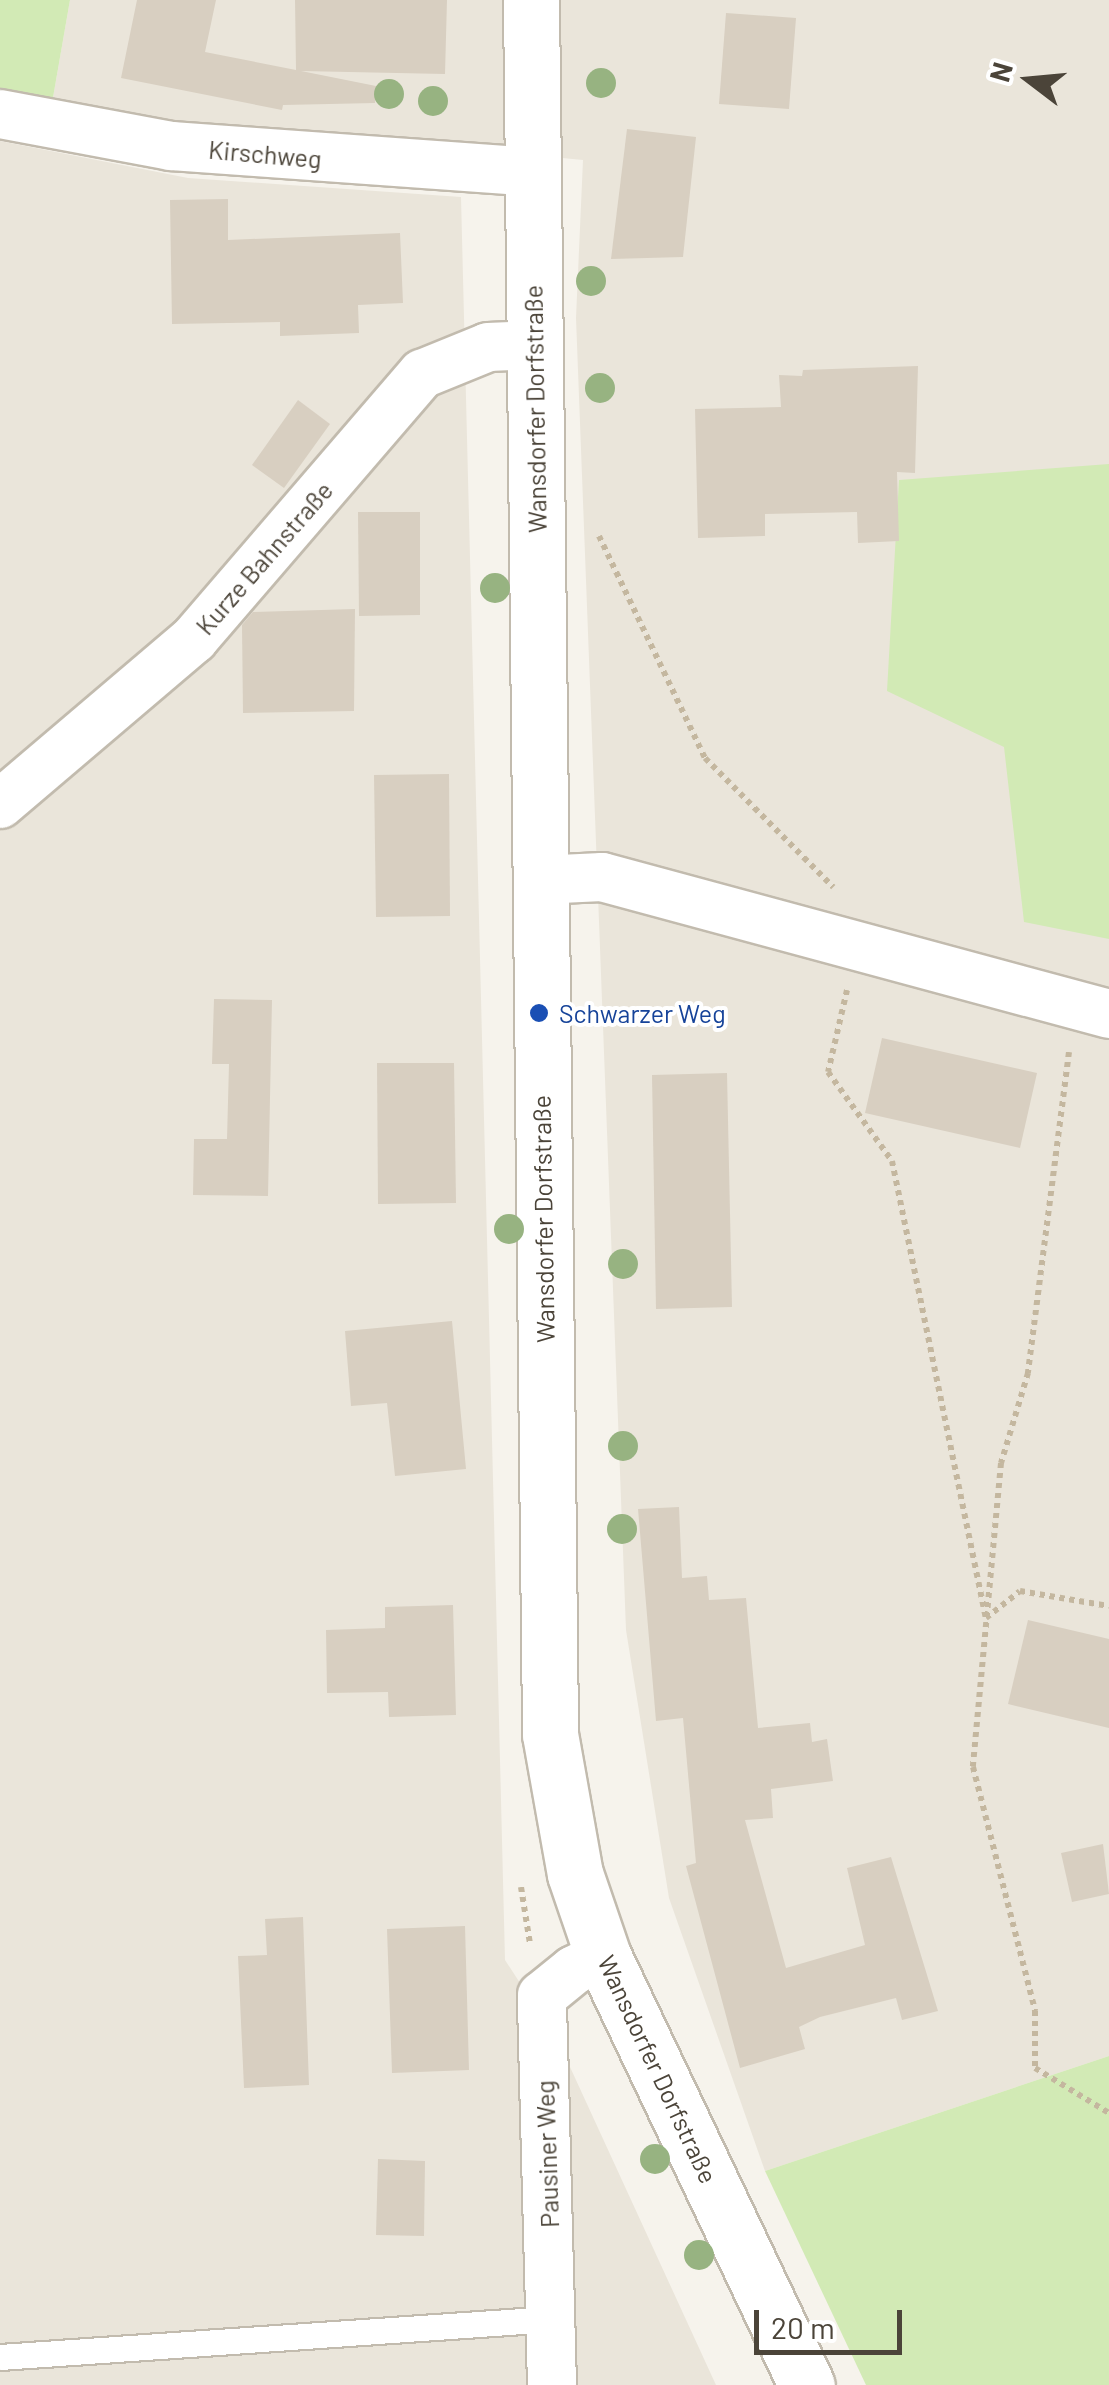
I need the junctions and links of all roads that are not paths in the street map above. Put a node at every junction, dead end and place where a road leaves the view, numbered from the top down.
1 (531, 0) edge
2 (0, 114) edge
3 (533, 172) junction
4 (534, 345) junction
5 (0, 804) edge
6 (539, 880) junction
7 (1092, 1010) edge
8 (603, 1956) junction
9 (552, 2320) junction
10 (0, 2357) edge
11 (552, 2385) edge
12 (806, 2385) edge

1 - 3 street, Wansdorfer Dorfstraße
2 - 3 street, Kirschweg
3 - 4 street, Wansdorfer Dorfstraße
4 - 5 street, Kurze Bahnstraße
4 - 6 street, Wansdorfer Dorfstraße
6 - 7 street
6 - 8 street, Wansdorfer Dorfstraße
8 - 9 street, Pausiner Weg
8 - 12 street, Wansdorfer Dorfstraße
9 - 10 lane
9 - 11 street, Pausiner Weg

